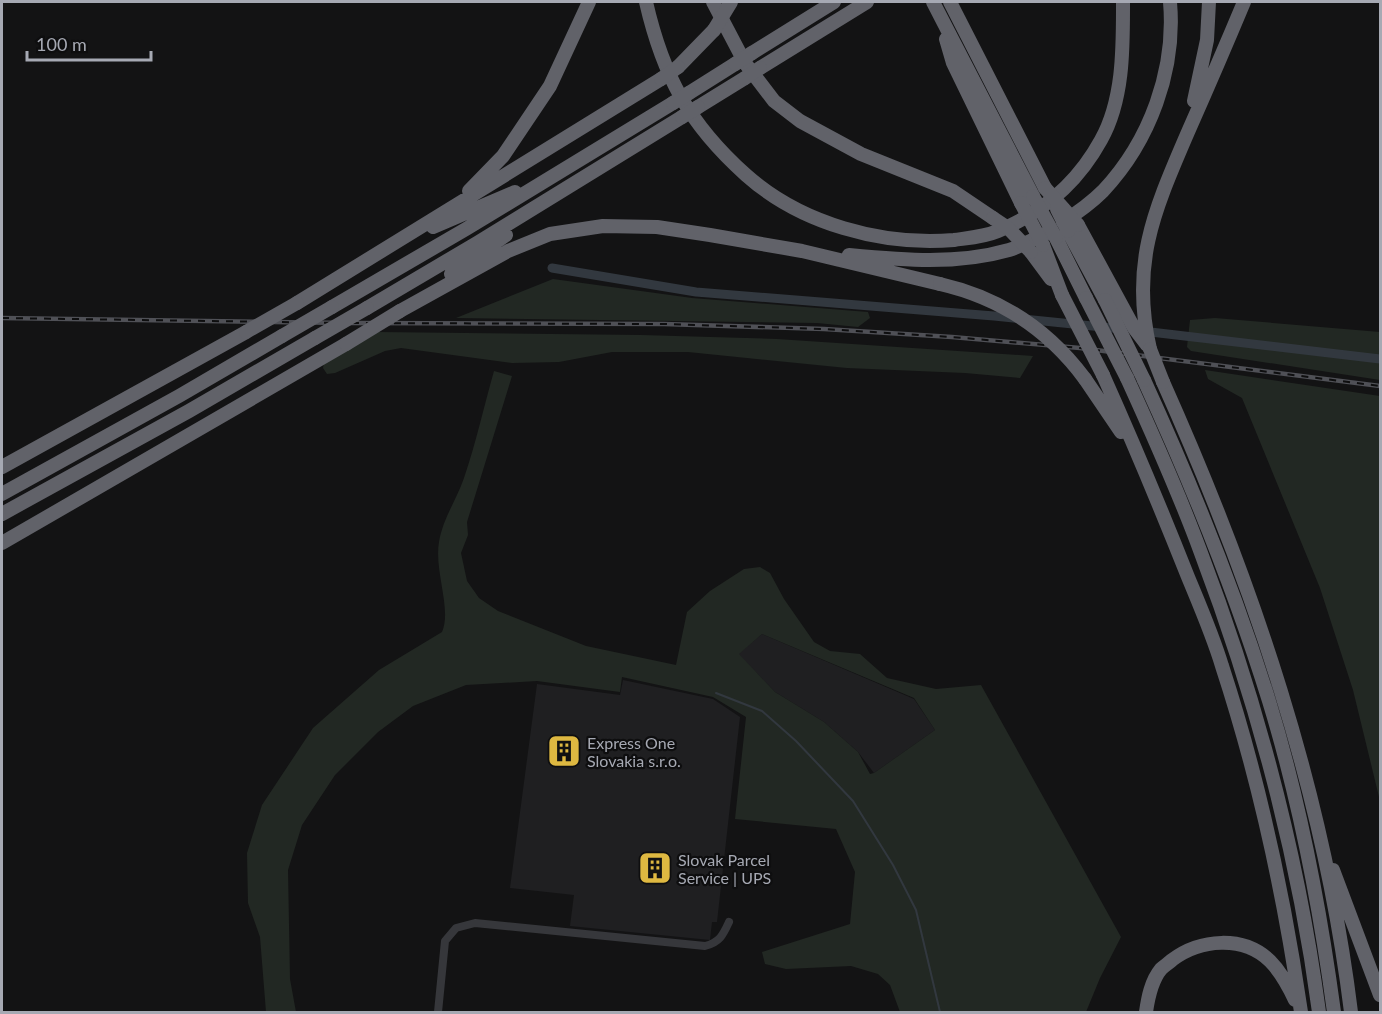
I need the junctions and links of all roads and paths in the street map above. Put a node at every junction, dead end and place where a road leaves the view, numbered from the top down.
1 (589, 2) edge
2 (646, 2) edge
3 (713, 2) edge
4 (731, 2) edge
5 (834, 2) edge
6 (867, 2) edge
7 (950, 2) edge
8 (1123, 2) edge
9 (1170, 2) edge
10 (1209, 2) edge
11 (1244, 2) edge
12 (934, 4) edge
13 (1182, 147) junction
14 (561, 173) junction
15 (588, 176) junction
16 (1027, 199) junction
17 (455, 206) junction
18 (1073, 228) junction
19 (388, 246) junction
20 (1037, 249) junction
21 (802, 251) junction
22 (400, 311) junction
23 (1150, 349) junction
24 (1142, 462) junction
25 (2, 467) edge
26 (2, 494) edge
27 (2, 514) edge
28 (2, 543) edge
29 (1316, 823) junction
30 (729, 922) dead end
31 (1380, 995) edge
32 (438, 1012) edge
33 (1146, 1012) edge
34 (1301, 1012) edge
35 (1319, 1012) edge
36 (1334, 1012) edge
37 (1351, 1012) edge

1 - 17 highway
2 - 8 highway
3 - 20 highway, bridge
4 - 17 highway, bridge
5 - 14 highway, bridge
6 - 15 highway, bridge
7 - 18 highway, bridge
9 - 21 highway
10 - 13 highway
11 - 13 highway
12 - 16 highway
13 - 23 highway
14 - 19 highway
14 - 26 highway, bridge
15 - 22 highway
15 - 27 highway, bridge
16 - 20 highway, bridge
16 - 35 highway, bridge
17 - 19 highway
18 - 23 highway
18 - 36 highway, bridge
19 - 25 highway, bridge
20 - 24 highway, bridge
21 - 22 highway
21 - 24 highway, bridge
22 - 28 highway, bridge
23 - 29 highway, bridge
24 - 34 highway
29 - 31 highway
29 - 37 highway
30 - 32 street
33 - 34 highway

